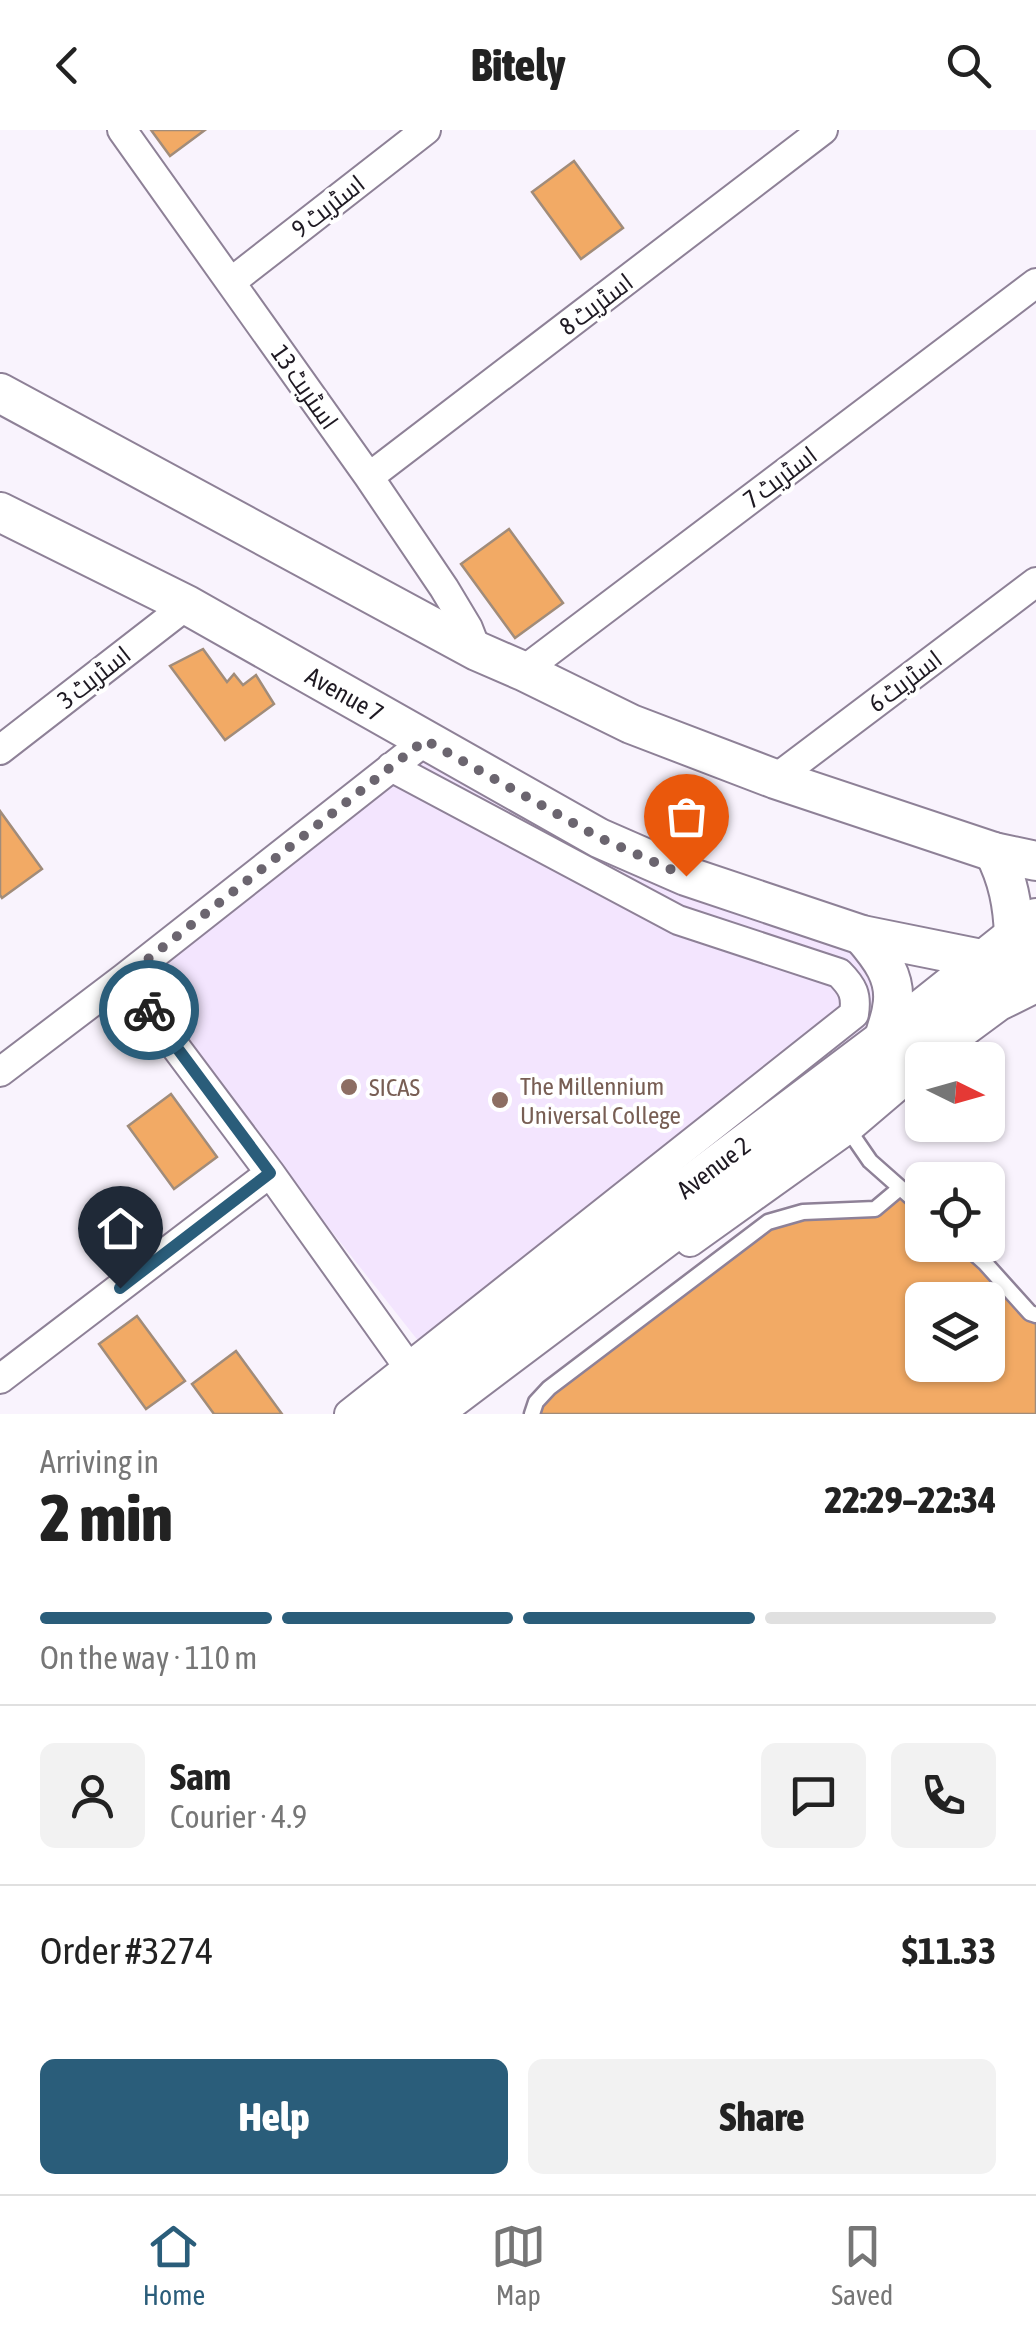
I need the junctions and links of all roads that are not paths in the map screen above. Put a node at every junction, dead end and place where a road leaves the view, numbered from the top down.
1 (122, 130) edge
2 (426, 130) edge
3 (823, 130) edge
4 (231, 282) junction
5 (1036, 284) edge
6 (0, 394) edge
7 (369, 477) junction
8 (0, 512) edge
9 (1036, 582) edge
10 (187, 604) junction
11 (478, 651) junction
12 (524, 671) junction
13 (425, 740) junction
14 (0, 750) edge
15 (391, 767) junction
16 (775, 779) junction
17 (994, 852) junction
18 (1035, 860) edge
19 (862, 935) junction
20 (1022, 956) edge
21 (124, 978) junction
22 (953, 1030) junction
23 (884, 1039) junction
24 (944, 1042) edge
25 (0, 1072) edge
26 (905, 1080) edge
27 (848, 1129) junction
28 (270, 1173) junction
29 (900, 1188) junction
30 (905, 1193) edge
31 (609, 1262) junction
32 (984, 1262) edge
33 (1036, 1315) edge
34 (409, 1368) junction
35 (0, 1379) edge
36 (349, 1414) edge
37 (386, 1414) edge
38 (431, 1414) edge
39 (461, 1414) edge
40 (532, 1414) edge

1 - 4 street, اسٹریٹ 13
2 - 4 street, اسٹریٹ 9
3 - 7 street, اسٹریٹ 8
4 - 7 street, اسٹریٹ 13
5 - 12 street, اسٹریٹ 7
6 - 11 main road
7 - 11 street, اسٹریٹ 13
8 - 10 main road, Avenue 7
9 - 16 street, اسٹریٹ 6
10 - 13 main road, Avenue 7
10 - 14 street, اسٹریٹ 3
11 - 12 main road
12 - 16 main road
13 - 15 street
13 - 19 main road, Avenue 7
15 - 21 street
15 - 34 street
16 - 17 main road
17 - 18 main road
17 - 20 main road
19 - 20 main road, Avenue 7
19 - 23 main road
20 - 22 main road, Avenue 2
20 - 23 main road, Avenue 2
21 - 25 street
21 - 28 street
22 - 24 street
22 - 31 main road, Avenue 2
23 - 31 main road, Avenue 2
26 - 27 street
27 - 29 lane
27 - 39 street
28 - 34 street
28 - 35 street
29 - 30 lane
29 - 40 lane
31 - 37 main road, Avenue 2
31 - 38 main road, Avenue 2
32 - 33 lane
34 - 36 street

